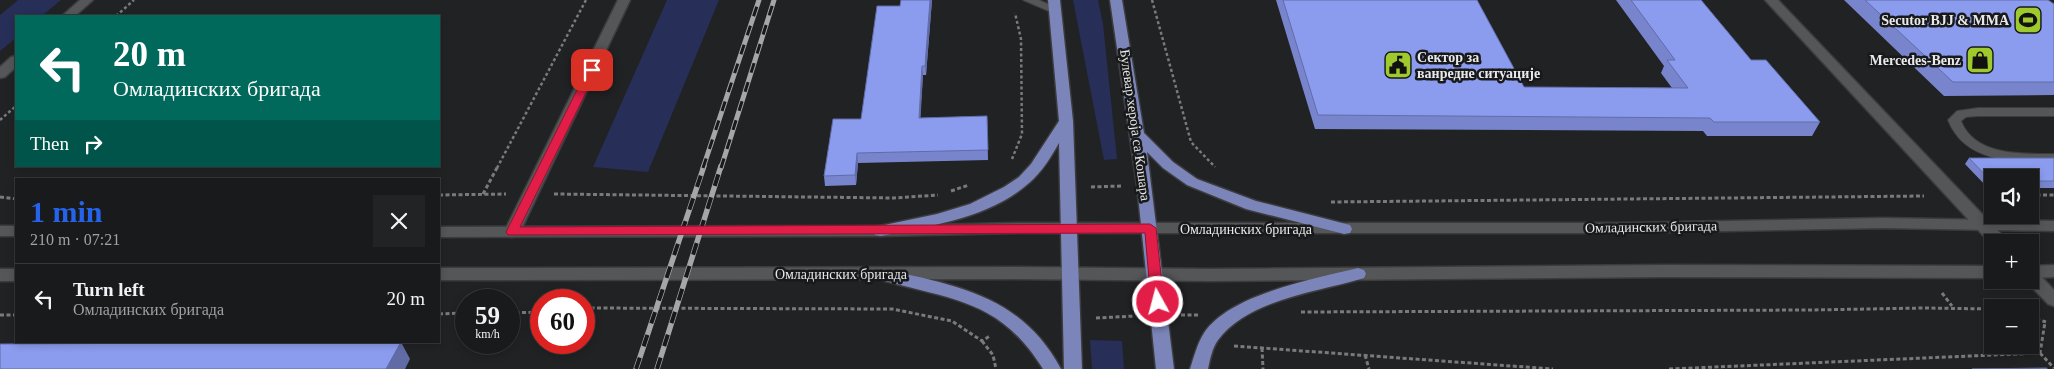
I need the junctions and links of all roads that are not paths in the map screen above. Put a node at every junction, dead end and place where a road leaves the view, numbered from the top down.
1 (87, 0) edge
2 (624, 0) edge
3 (1029, 0) edge
4 (1116, 0) edge
5 (1771, 0) edge
6 (1054, 5) edge
7 (69, 15) edge
8 (15, 61) edge
9 (0, 74) edge
10 (2054, 112) edge
11 (1066, 121) junction
12 (1137, 134) junction
13 (2054, 158) edge
14 (1982, 225) junction
15 (2054, 226) edge
16 (1069, 228) junction
17 (1150, 228) junction
18 (1344, 229) junction
19 (0, 231) edge
20 (15, 231) edge
21 (881, 231) junction
22 (440, 232) edge
23 (512, 232) junction
24 (1991, 234) edge
25 (1984, 272) edge
26 (2054, 272) edge
27 (2039, 273) edge
28 (440, 274) edge
29 (1070, 274) junction
30 (1358, 274) junction
31 (0, 275) edge
32 (15, 275) edge
33 (884, 275) junction
34 (1154, 275) junction
35 (2039, 283) edge
36 (2054, 300) edge
37 (1052, 369) edge
38 (1074, 369) edge
39 (1165, 369) edge
40 (1198, 369) edge

1 - 7 main road
2 - 23 main road
3 - 6 lane
4 - 12 main road, Булевар хероја са Кошара
5 - 14 main road
6 - 11 main road
8 - 9 main road
10 - 13 lane
11 - 16 main road
11 - 21 main road
12 - 17 main road, Булевар хероја са Кошара
12 - 18 main road
14 - 15 main road, Омладинских бригада
14 - 18 main road, Омладинских бригада
14 - 24 main road
16 - 17 main road, Омладинских бригада
16 - 21 main road, Омладинских бригада
16 - 29 main road
17 - 18 main road, Омладинских бригада
17 - 34 main road, Булевар хероја са Кошара
19 - 20 main road
21 - 23 main road, Омладинских бригада
22 - 23 main road, Омладинских бригада
25 - 30 main road, Омладинских бригада
26 - 27 main road
28 - 33 main road, Омладинских бригада
29 - 33 main road, Омладинских бригада
29 - 34 main road, Омладинских бригада
29 - 38 main road
30 - 34 main road, Омладинских бригада
30 - 40 main road
31 - 32 main road
33 - 37 main road
34 - 39 main road, Булевар хероја са Кошара
35 - 36 main road

